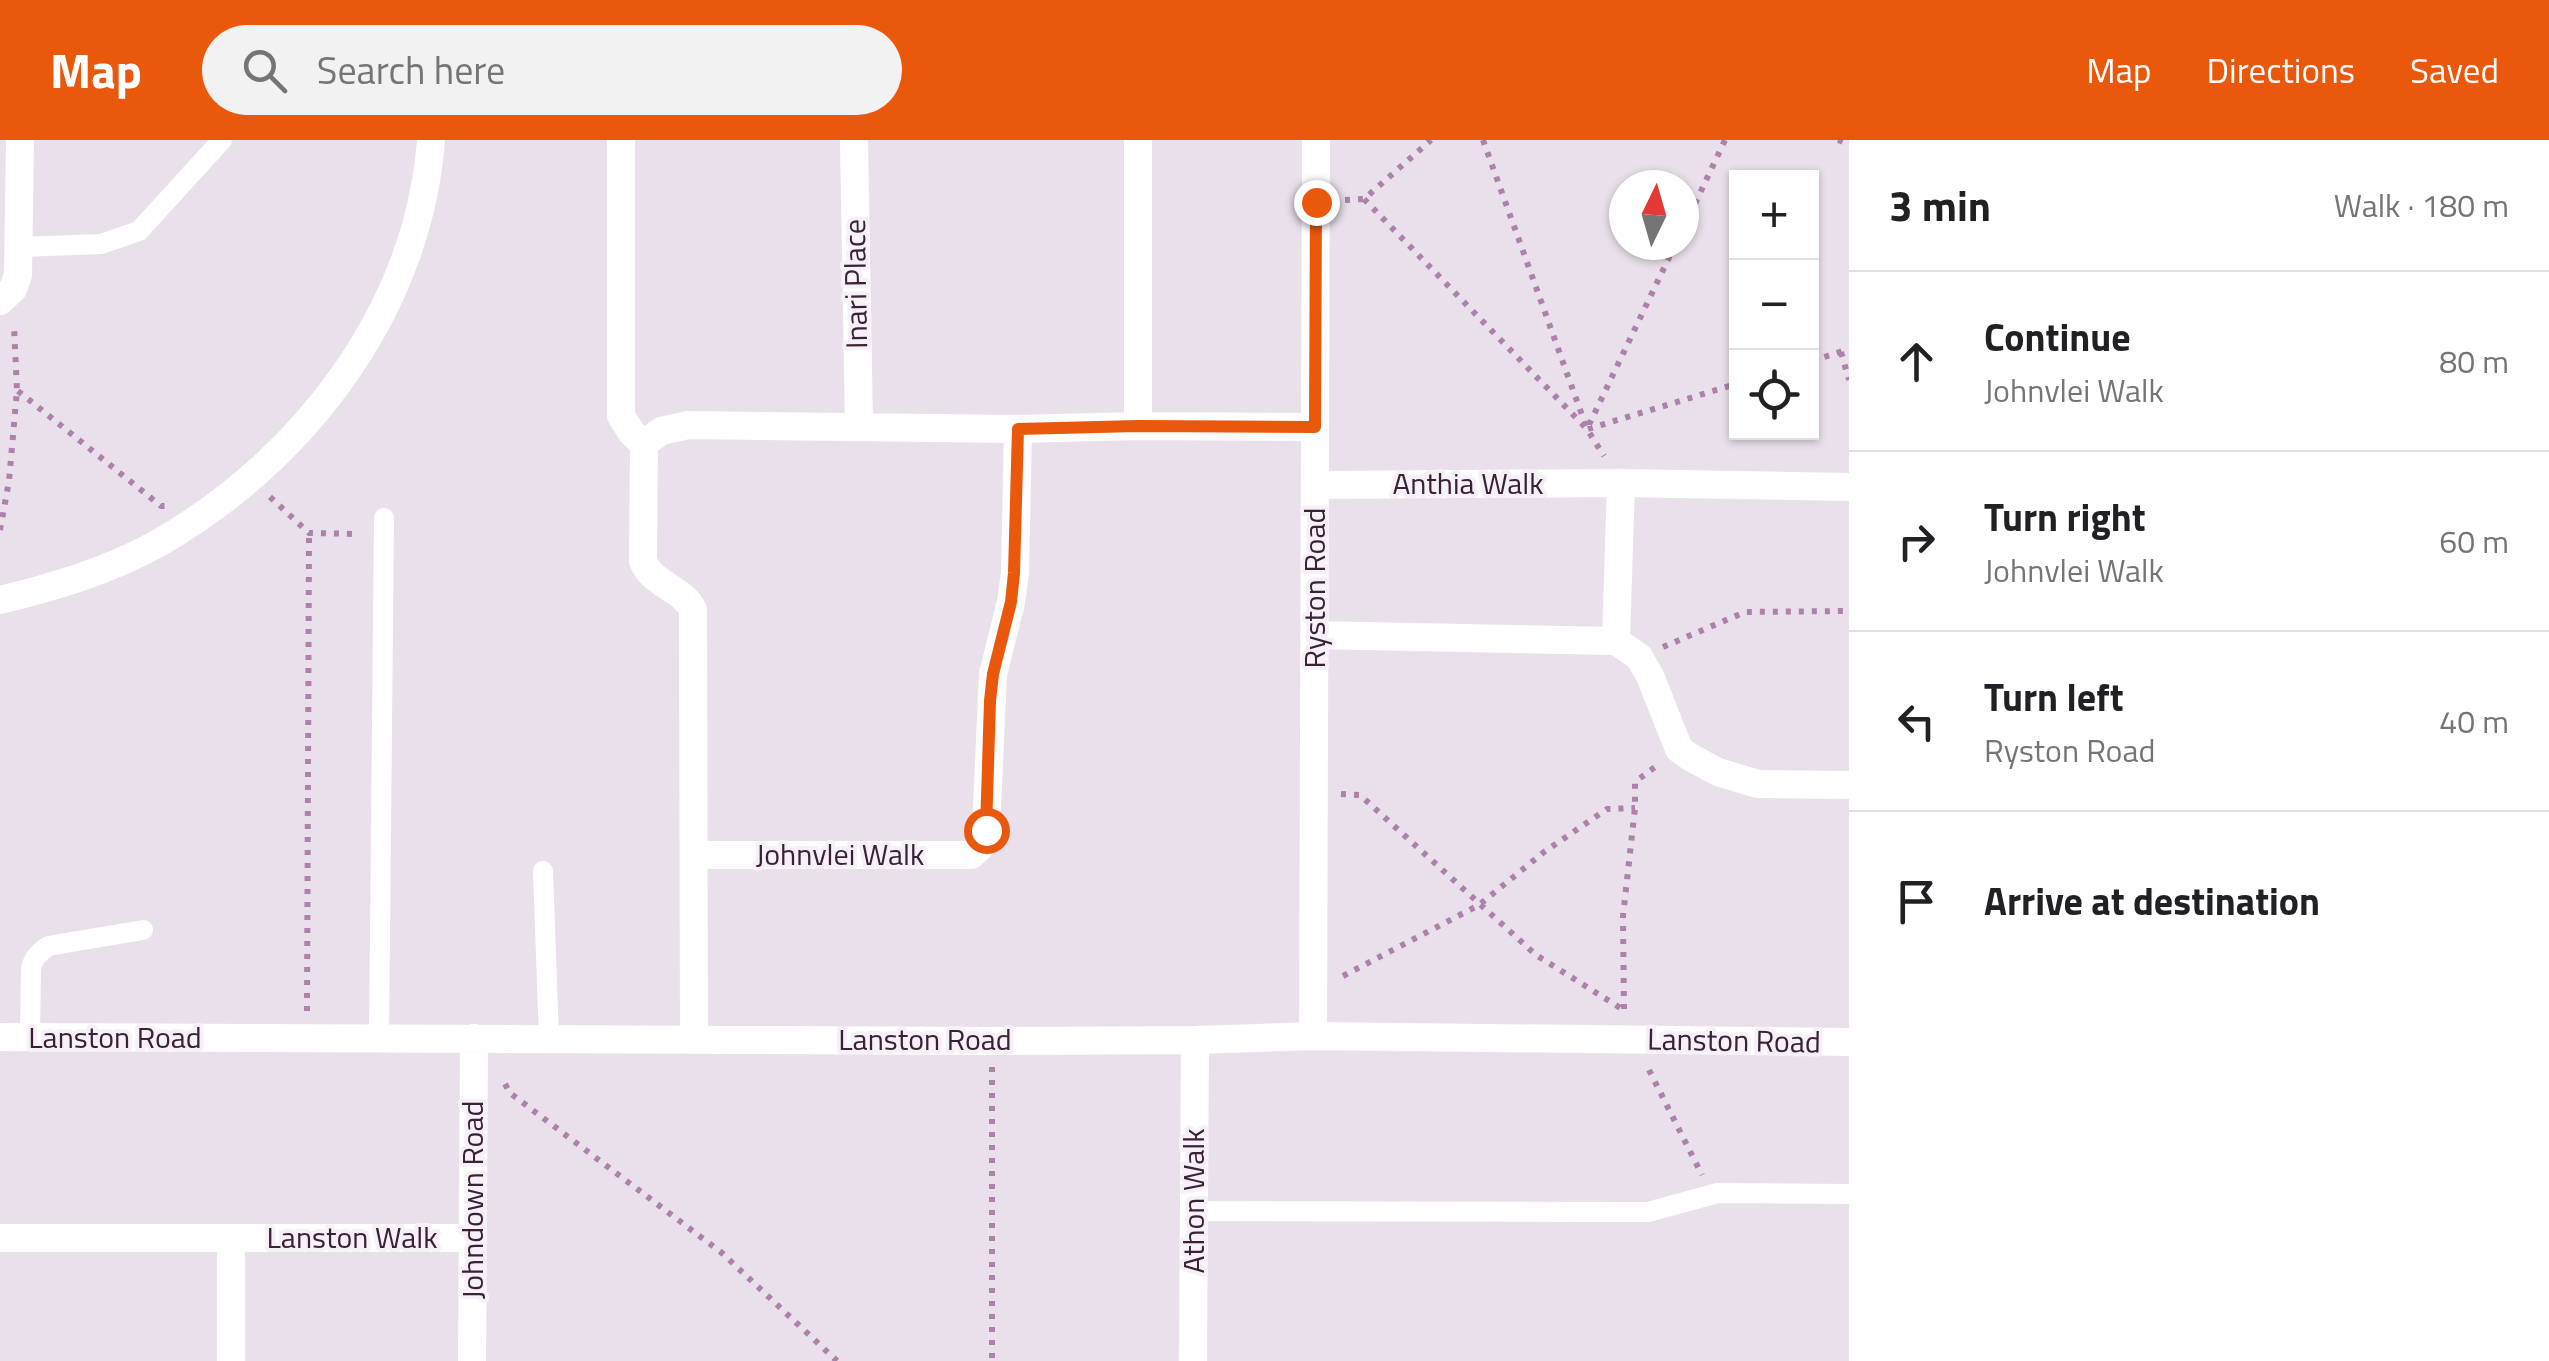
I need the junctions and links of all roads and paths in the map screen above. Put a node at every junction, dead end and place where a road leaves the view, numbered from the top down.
1 (20, 140) edge
2 (222, 140) edge
3 (431, 140) edge
4 (621, 140) edge
5 (854, 140) edge
6 (1138, 140) edge
7 (1316, 140) edge
8 (1431, 140) edge
9 (1483, 140) edge
10 (1725, 140) edge
11 (1838, 140) edge
12 (1849, 144) edge
13 (1699, 195) edge
14 (1364, 199) junction
15 (1316, 202) junction
16 (20, 247) junction
17 (1668, 260) edge
18 (3, 299) edge
19 (1845, 350) edge
20 (1819, 359) edge
21 (1849, 380) edge
22 (1729, 386) edge
23 (17, 390) junction
24 (1138, 426) junction
25 (859, 427) junction
26 (1315, 427) junction
27 (1018, 429) junction
28 (1587, 429) junction
29 (644, 444) junction
30 (250, 479) junction
31 (1621, 483) junction
32 (1315, 485) junction
33 (1849, 488) edge
34 (205, 513) junction
35 (384, 526) joint
36 (0, 530) edge
37 (309, 533) junction
38 (0, 600) edge
39 (1849, 610) edge
40 (1314, 635) junction
41 (1627, 649) junction
42 (1679, 749) junction
43 (1849, 785) edge
44 (1315, 793) junction
45 (1635, 808) junction
46 (695, 856) junction
47 (543, 871) dead end
48 (1478, 905) junction
49 (143, 930) dead end
50 (1314, 986) junction
51 (1624, 1010) junction
52 (1313, 1036) junction
53 (0, 1038) edge
54 (30, 1038) junction
55 (306, 1038) junction
56 (379, 1038) junction
57 (474, 1038) junction
58 (548, 1039) junction
59 (694, 1039) junction
60 (991, 1040) junction
61 (1196, 1040) junction
62 (1634, 1040) junction
63 (1849, 1042) edge
64 (501, 1080) dead end
65 (1712, 1194) junction
66 (1849, 1194) edge
67 (1194, 1211) junction
68 (0, 1238) edge
69 (231, 1238) junction
70 (473, 1238) junction
71 (231, 1361) edge
72 (472, 1361) edge
73 (837, 1361) edge
74 (992, 1361) edge
75 (1193, 1361) edge

1 - 16 street
2 - 16 lane
3 - 30 street
4 - 29 street
5 - 25 street, Inari Place
6 - 24 street
7 - 15 street, Ryston Road
8 - 14 path
9 - 28 path
10 - 13 path
11 - 12 path
14 - 15 path
14 - 28 path
15 - 26 street, Ryston Road
16 - 18 street
17 - 28 path
18 - 23 path
19 - 20 path
19 - 21 path
22 - 28 path
23 - 34 path
23 - 36 path
24 - 26 street
24 - 27 street
25 - 27 street
25 - 29 street
26 - 32 street, Ryston Road
27 - 46 street, Johnvlei Walk
28 - 31 path
29 - 46 street
30 - 34 street
30 - 37 path
31 - 32 street, Anthia Walk
31 - 33 street, Anthia Walk
31 - 41 street
32 - 40 street, Ryston Road
34 - 38 street
35 - 37 path
35 - 56 lane
37 - 55 path
39 - 41 path
40 - 41 street
40 - 44 street, Ryston Road
41 - 42 street
42 - 43 street
42 - 45 path
44 - 48 path
44 - 50 street, Ryston Road
45 - 48 path
45 - 51 path
46 - 59 street
47 - 58 lane
48 - 50 path
48 - 51 path
49 - 54 lane
50 - 52 street, Ryston Road
51 - 62 path
52 - 61 street, Lanston Road
52 - 62 street, Lanston Road
53 - 54 street, Lanston Road
54 - 55 street, Lanston Road
55 - 56 street, Lanston Road
56 - 57 street, Lanston Road
57 - 58 street, Lanston Road
57 - 70 street, Johndown Road
58 - 59 street, Lanston Road
59 - 60 street, Lanston Road
60 - 61 street, Lanston Road
60 - 74 path
61 - 67 street, Athon Walk
62 - 63 street, Lanston Road
62 - 65 path
64 - 73 path
65 - 66 lane
65 - 67 lane
67 - 75 street, Athon Walk
68 - 69 street, Lanston Walk
69 - 70 street, Lanston Walk
69 - 71 street, Lanston Walk
70 - 72 street, Johndown Road

